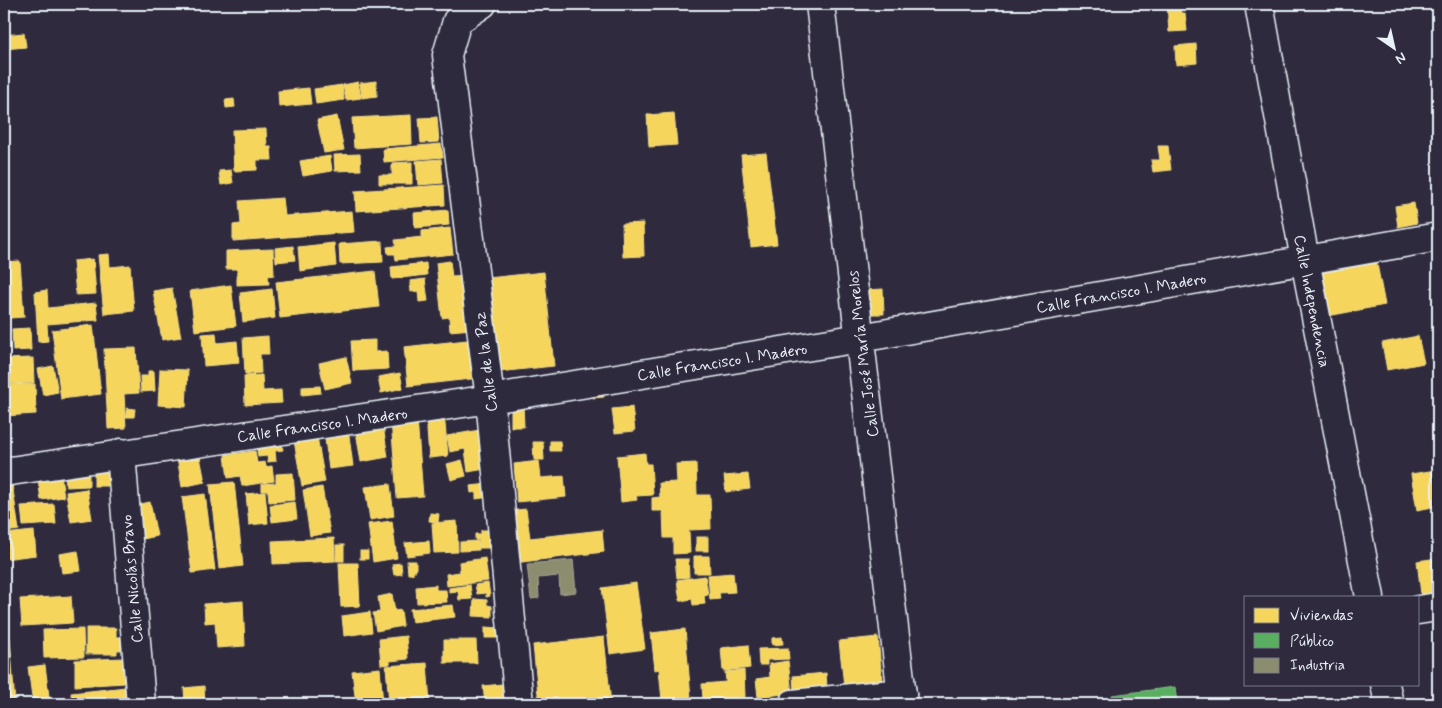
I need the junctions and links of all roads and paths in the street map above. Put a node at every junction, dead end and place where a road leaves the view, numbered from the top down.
1 (482, 4) edge
2 (820, 4) edge
3 (1259, 4) edge
4 (1438, 237) edge
5 (1304, 260) junction
6 (860, 338) junction
7 (490, 399) junction
8 (121, 453) junction
9 (4, 472) edge
10 (1370, 596) edge
11 (1438, 607) edge
12 (1420, 610) edge
13 (1385, 686) edge
14 (902, 699) edge
15 (141, 704) edge
16 (520, 704) edge
17 (793, 704) edge
18 (1389, 704) edge

1 - 7 street, Calle de la Paz
2 - 6 street, Calle José María Morelos
3 - 5 street, Calle Independencia
4 - 5 street, Calle Francisco I. Madero
5 - 6 street, Calle Francisco I. Madero
5 - 10 street, Calle Independencia
6 - 7 street, Calle Francisco I. Madero
6 - 14 street, Calle José María Morelos
7 - 8 street, Calle Francisco I. Madero
7 - 16 street, Calle de la Paz
8 - 9 street, Calle Francisco I. Madero
8 - 15 street, Calle Nicolás Bravo
11 - 12 street
13 - 18 street
14 - 17 street

